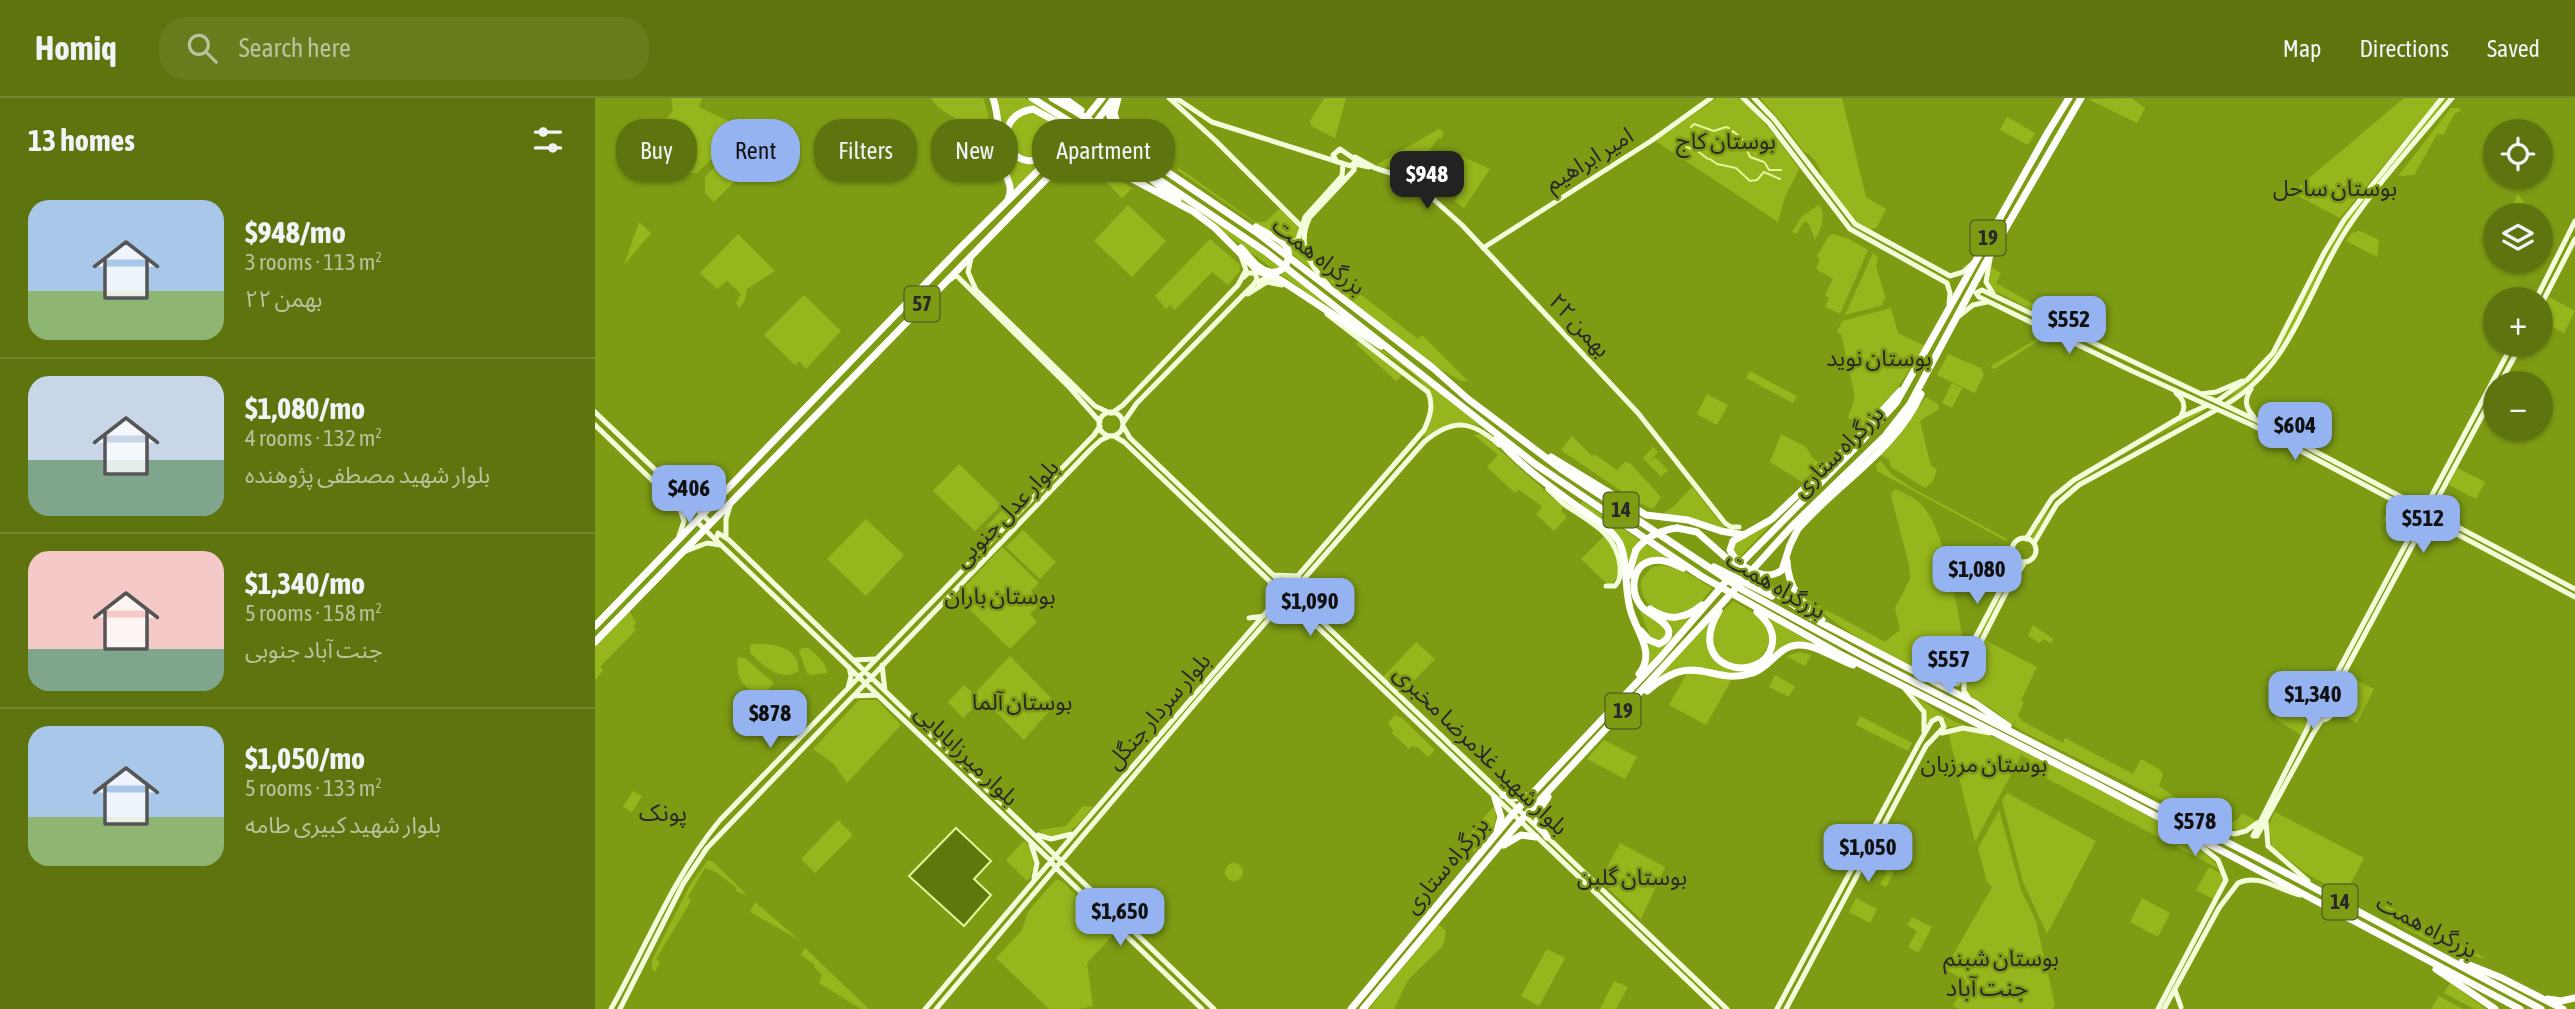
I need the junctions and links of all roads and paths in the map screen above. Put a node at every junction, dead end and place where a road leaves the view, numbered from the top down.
1 (993, 98) edge
2 (1033, 98) edge
3 (1052, 98) edge
4 (1064, 98) edge
5 (1100, 98) edge
6 (1116, 98) edge
7 (1169, 98) edge
8 (1176, 98) edge
9 (1711, 98) edge
10 (1743, 98) edge
11 (1753, 98) edge
12 (2069, 98) edge
13 (2081, 98) edge
14 (2442, 98) edge
15 (2452, 98) edge
16 (1109, 106) junction
17 (1080, 111) junction
18 (1195, 111) junction
19 (1065, 119) edge
20 (1084, 119) edge
21 (1092, 119) edge
22 (1099, 119) edge
23 (1111, 119) edge
24 (1116, 119) edge
25 (1194, 120) junction
26 (1074, 125) joint
27 (1236, 132) junction
28 (1334, 152) junction
29 (1315, 154) junction
30 (1355, 161) junction
31 (1340, 163) junction
32 (1175, 171) edge
33 (1032, 176) edge
34 (1175, 176) edge
35 (1043, 182) edge
36 (1138, 182) edge
37 (1152, 182) edge
38 (1163, 182) edge
39 (1005, 203) junction
40 (1194, 212) junction
41 (2575, 221) edge
42 (1303, 226) junction
43 (1256, 230) junction
44 (2575, 239) edge
45 (1483, 248) junction
46 (1239, 249) junction
47 (974, 250) junction
48 (1990, 255) junction
49 (1975, 261) junction
50 (1950, 276) junction
51 (1243, 278) junction
52 (1280, 282) junction
53 (1947, 283) junction
54 (1254, 284) junction
55 (939, 286) junction
56 (2542, 287) edge
57 (2550, 287) edge
58 (1338, 295) junction
59 (1996, 297) junction
60 (982, 298) junction
61 (1242, 298) junction
62 (1989, 302) junction
63 (1320, 307) junction
64 (1947, 313) junction
65 (1955, 321) junction
66 (1188, 337) junction
67 (1195, 343) junction
68 (2506, 357) edge
69 (1414, 368) junction
70 (1930, 368) junction
71 (2248, 379) junction
72 (1910, 380) junction
73 (1072, 386) junction
74 (2252, 387) junction
75 (2171, 389) junction
76 (2200, 394) junction
77 (2217, 401) junction
78 (2207, 405) junction
79 (2225, 405) junction
80 (2216, 409) junction
81 (595, 412) edge
82 (1111, 413) junction
83 (2483, 415) edge
84 (2179, 418) junction
85 (2256, 419) junction
86 (1100, 424) junction
87 (1123, 424) junction
88 (595, 425) edge
89 (1485, 425) junction
90 (1112, 436) junction
91 (1418, 436) junction
92 (1518, 437) junction
93 (1424, 442) junction
94 (638, 453) junction
95 (631, 460) junction
96 (723, 493) junction
97 (683, 497) junction
98 (2439, 498) junction
99 (717, 499) junction
100 (732, 500) junction
101 (676, 504) junction
102 (692, 506) junction
103 (725, 508) junction
104 (2408, 508) junction
105 (2428, 510) junction
106 (2425, 517) junction
107 (699, 518) junction
108 (2443, 522) junction
109 (708, 526) junction
110 (1739, 527) dead end
111 (2419, 529) junction
112 (683, 535) junction
113 (1744, 535) junction
114 (726, 537) junction
115 (2026, 539) junction
116 (716, 540) junction
117 (692, 543) junction
118 (675, 544) junction
119 (2034, 544) junction
120 (722, 546) junction
121 (1677, 547) junction
122 (683, 552) junction
123 (1786, 557) junction
124 (2015, 558) junction
125 (1667, 562) junction
126 (2025, 562) junction
127 (1272, 574) junction
128 (1701, 576) junction
129 (1301, 578) junction
130 (1270, 582) junction
131 (1606, 586) dead end
132 (2575, 589) edge
133 (1716, 593) junction
134 (1288, 594) junction
135 (1626, 594) junction
136 (2575, 597) edge
137 (1726, 599) junction
138 (1746, 602) junction
139 (1306, 606) junction
140 (1271, 607) junction
141 (1795, 607) junction
142 (1304, 613) junction
143 (1263, 615) junction
144 (1273, 615) junction
145 (1249, 618) dead end
146 (595, 626) edge
147 (1832, 627) junction
148 (1637, 628) junction
149 (595, 642) edge
150 (878, 658) junction
151 (853, 660) junction
152 (1962, 662) junction
153 (882, 665) junction
154 (849, 667) junction
155 (1907, 670) junction
156 (865, 672) junction
157 (1875, 673) junction
158 (1964, 675) junction
159 (860, 677) junction
160 (870, 677) junction
161 (865, 682) junction
162 (1903, 686) junction
163 (1630, 689) junction
164 (846, 691) junction
165 (882, 694) junction
166 (853, 696) junction
167 (2320, 697) junction
168 (2332, 702) junction
169 (1630, 704) junction
170 (1975, 704) junction
171 (2312, 714) junction
172 (2322, 720) junction
173 (2019, 736) junction
174 (2003, 737) junction
175 (1919, 743) junction
176 (1926, 746) junction
177 (1552, 787) junction
178 (1532, 795) junction
179 (1499, 797) junction
180 (2139, 797) junction
181 (1515, 812) junction
182 (1522, 819) junction
183 (2263, 820) junction
184 (2179, 829) junction
185 (1032, 831) junction
186 (1075, 832) junction
187 (1536, 837) junction
188 (1547, 837) junction
189 (1494, 838) junction
190 (1030, 841) junction
191 (1053, 858) junction
192 (1488, 859) junction
193 (1058, 866) junction
194 (2226, 880) junction
195 (1031, 886) junction
196 (2234, 887) junction
197 (2306, 896) junction
198 (2345, 905) junction
199 (2423, 946) junction
200 (2407, 949) junction
201 (2175, 989) junction
202 (2530, 993) junction
203 (2575, 998) edge
204 (2181, 1007) dead end
205 (611, 1009) edge
206 (620, 1009) edge
207 (925, 1009) edge
208 (936, 1009) edge
209 (1202, 1009) edge
210 (1214, 1009) edge
211 (1351, 1009) edge
212 (1363, 1009) edge
213 (1717, 1009) edge
214 (1727, 1009) edge
215 (1777, 1009) edge
216 (1786, 1009) edge
217 (2158, 1009) edge
218 (2164, 1009) edge
219 (2495, 1009) edge
220 (2521, 1009) edge
221 (2542, 1009) edge
222 (2563, 1009) edge

1 - 39 highway
2 - 19 highway, بزرگراه همت / 14
3 - 17 highway, بزرگراه همت / 14
4 - 17 highway
5 - 20 highway, 57
6 - 16 highway, 57
6 - 24 highway
7 - 25 main road
8 - 18 main road
9 - 45 main road, امیر ابراهیم
10 - 53 main road
11 - 50 main road
12 - 49 highway, بزرگراه ستاری / 19
13 - 48 highway, بزرگراه ستاری / 19
14 - 71 main road
15 - 74 main road
16 - 22 highway, 57
16 - 23 highway
17 - 21 highway, بزرگراه همت / 14, bridge
18 - 25 main road
18 - 27 main road
25 - 27 main road
25 - 42 main road
26 - 26 highway
27 - 29 main road
28 - 29 main road
28 - 30 main road
28 - 31 main road
29 - 31 main road
30 - 31 main road
30 - 42 main road
30 - 45 main road, ۲۲ بهمن
31 - 42 main road
32 - 43 highway
33 - 39 highway, 57
34 - 43 highway, بزرگراه همت / 14
35 - 47 highway, 57
36 - 40 highway
37 - 40 highway
38 - 69 highway, بزرگراه همت / 14
39 - 96 highway, 57
40 - 46 highway
41 - 56 main road
42 - 43 main road
42 - 58 main road
43 - 46 highway, bridge
43 - 58 highway, بزرگراه همت / 14
44 - 57 main road
45 - 110 main road, ۲۲ بهمن
46 - 51 main road
46 - 52 highway
47 - 55 highway, 57
47 - 60 main road
48 - 59 main road
48 - 65 highway, بزرگراه ستاری / 19
49 - 50 main road
49 - 64 highway, بزرگراه ستاری / 19
50 - 53 main road
51 - 54 main road
51 - 66 main road
52 - 54 main road
52 - 61 main road
52 - 63 highway
53 - 64 main road
54 - 61 main road
55 - 60 main road
55 - 100 highway, 57
58 - 92 highway, بزرگراه همت / 14
59 - 62 main road
59 - 76 main road
60 - 73 main road
61 - 67 main road
62 - 65 main road
62 - 75 main road
63 - 69 highway
63 - 91 main road, بلوار سردار جنگل
64 - 72 highway, بزرگراه ستاری / 19
65 - 70 highway, بزرگراه ستاری / 19
66 - 67 main road
66 - 82 main road
67 - 87 main road
68 - 105 main road
69 - 89 highway, بزرگراه همت / 14
70 - 123 highway
70 - 137 highway, بزرگراه ستاری / 19, bridge
71 - 76 main road
71 - 77 main road
72 - 113 highway
72 - 133 highway, بزرگراه ستاری / 19, bridge
73 - 82 main road
73 - 86 main road
74 - 79 main road
74 - 85 main road
75 - 78 main road
75 - 84 main road
76 - 77 main road
77 - 78 main road
77 - 79 main road
78 - 80 main road
78 - 84 main road
79 - 80 main road
79 - 85 main road
80 - 104 main road
80 - 119 main road
81 - 94 main road, بلوار میرزابابایی
82 - 86 main road
82 - 87 main road
83 - 98 main road
84 - 115 main road
85 - 105 main road
86 - 90 main road
86 - 150 main road, بلوار عدل جنوبی
87 - 90 main road
87 - 127 main road, بلوار شهید غلامرضا مخبری
88 - 95 main road
89 - 128 highway, بزرگراه همت / 14
89 - 135 highway
90 - 130 main road, بلوار شهید غلامرضا مخبری
90 - 153 main road, بلوار عدل جنوبی
91 - 93 main road
91 - 129 main road, بلوار سردار جنگل
92 - 113 highway
92 - 121 highway, بزرگراه همت / 14
93 - 129 main road, بلوار سردار جنگل
93 - 131 main road
94 - 95 main road
94 - 97 main road, بلوار میرزابابایی
95 - 101 main road
96 - 97 main road
96 - 99 highway, 57
97 - 102 main road, بلوار میرزابابایی
98 - 105 main road
98 - 108 main road
99 - 103 highway
99 - 107 highway, 57
100 - 103 highway, 57
100 - 114 main road
101 - 102 main road
101 - 118 main road
102 - 107 main road, بلوار میرزابابایی
103 - 109 highway, 57
104 - 106 main road
104 - 111 main road
105 - 106 main road
105 - 108 main road
106 - 108 main road
106 - 111 main road
107 - 109 main road, بلوار میرزابابایی
107 - 112 highway, 57
108 - 111 main road
108 - 132 main road
108 - 136 main road
109 - 116 main road, بلوار میرزابابایی
109 - 117 highway, 57
111 - 167 main road
111 - 168 main road
112 - 117 highway
112 - 118 highway, 57
113 - 123 highway
114 - 116 main road
114 - 151 main road, بلوار میرزابابایی
115 - 119 main road
115 - 124 main road
116 - 120 main road, بلوار میرزابابایی
117 - 122 highway, 57
118 - 146 highway, 57
119 - 126 main road
120 - 122 main road
120 - 154 main road, بلوار میرزابابایی
121 - 141 highway
121 - 173 highway, بزرگراه همت / 14
122 - 149 highway, 57
123 - 147 highway
124 - 126 main road
124 - 152 main road
125 - 128 highway
125 - 133 highway
125 - 148 highway
126 - 158 main road
127 - 129 main road
127 - 134 main road, بلوار شهید غلامرضا مخبری
128 - 138 highway, بزرگراه همت / 14
129 - 134 main road, بلوار سردار جنگل
129 - 139 main road
130 - 134 main road, بلوار شهید غلامرضا مخبری
130 - 140 main road
133 - 163 highway, بزرگراه ستاری / 19
134 - 139 main road, بلوار شهید غلامرضا مخبری
134 - 140 main road, بلوار سردار جنگل
134 - 142 main road, بلوار شهید غلامرضا مخبری
134 - 144 main road, بلوار سردار جنگل
135 - 141 highway, bridge
135 - 148 highway
137 - 138 highway
137 - 169 highway, بزرگراه ستاری / 19
138 - 157 highway, بزرگراه همت / 14
139 - 179 main road, بلوار شهید غلامرضا مخبری
140 - 143 main road, بلوار سردار جنگل
141 - 147 highway
142 - 144 main road
142 - 179 main road, بلوار شهید غلامرضا مخبری
143 - 145 main road
143 - 186 main road, بلوار سردار جنگل
144 - 193 main road, بلوار سردار جنگل
147 - 155 highway
148 - 163 highway
150 - 151 main road
150 - 156 main road, بلوار عدل جنوبی
151 - 156 main road, بلوار میرزابابایی
152 - 155 main road
152 - 158 main road
153 - 160 main road, بلوار عدل جنوبی
153 - 165 main road
154 - 159 main road, بلوار میرزابابایی
154 - 164 main road
155 - 170 highway
156 - 159 main road, بلوار عدل جنوبی
156 - 160 main road, بلوار میرزابابایی
157 - 162 highway, بزرگراه همت / 14
157 - 169 highway
158 - 170 main road
159 - 161 main road, بلوار میرزابابایی
159 - 164 main road, بلوار عدل جنوبی
160 - 161 main road, بلوار عدل جنوبی
160 - 165 main road, بلوار میرزابابایی
161 - 165 main road, بلوار میرزابابایی
161 - 166 main road, بلوار عدل جنوبی
162 - 174 highway, بزرگراه همت / 14
162 - 175 main road
163 - 178 highway, بزرگراه ستاری / 19
164 - 205 main road, بلوار عدل جنوبی
165 - 166 main road
165 - 185 main road, بلوار میرزابابایی
165 - 190 main road, بلوار میرزابابایی
166 - 206 main road, بلوار عدل جنوبی
167 - 168 main road
167 - 171 main road
168 - 172 main road
169 - 177 highway, بزرگراه ستاری / 19
170 - 173 highway
171 - 172 main road
171 - 183 main road
172 - 183 main road
173 - 180 highway, بزرگراه همت / 14
174 - 176 main road
174 - 184 highway, بزرگراه همت / 14
175 - 176 main road
175 - 215 main road
176 - 216 main road
177 - 182 highway, بزرگراه ستاری / 19
177 - 188 highway
178 - 179 highway
178 - 181 highway, بزرگراه ستاری / 19
179 - 181 main road, بلوار شهید غلامرضا مخبری
179 - 189 highway
180 - 183 main road
180 - 198 highway, بزرگراه همت / 14
181 - 182 main road, بلوار شهید غلامرضا مخبری
181 - 189 highway, بزرگراه ستاری / 19
182 - 187 main road, بلوار شهید غلامرضا مخبری
182 - 188 main road, بلوار شهید غلامرضا مخبری
182 - 192 highway, بزرگراه ستاری / 19
183 - 198 main road
184 - 194 main road
184 - 197 highway, بزرگراه همت / 14
185 - 186 main road
185 - 191 main road, بلوار میرزابابایی
186 - 191 main road, بلوار سردار جنگل
187 - 192 highway
187 - 213 main road, بلوار شهید غلامرضا مخبری
188 - 214 main road, بلوار شهید غلامرضا مخبری
189 - 211 highway, بزرگراه ستاری / 19
190 - 191 main road, بلوار میرزابابایی
190 - 195 main road
191 - 193 main road, بلوار میرزابابایی
191 - 195 main road, بلوار سردار جنگل
192 - 212 highway, بزرگراه ستاری / 19
193 - 208 main road, بلوار سردار جنگل
193 - 209 main road, بلوار میرزابابایی
193 - 210 main road, بلوار میرزابابایی
194 - 196 main road
194 - 217 main road
195 - 207 main road, بلوار سردار جنگل
196 - 197 main road
196 - 201 main road
197 - 200 highway, بزرگراه همت / 14
198 - 199 highway, بزرگراه همت / 14
199 - 202 highway
199 - 221 highway, بزرگراه همت / 14
200 - 219 highway
200 - 220 highway, بزرگراه همت / 14
201 - 204 main road
201 - 218 main road
202 - 203 highway
202 - 222 highway

